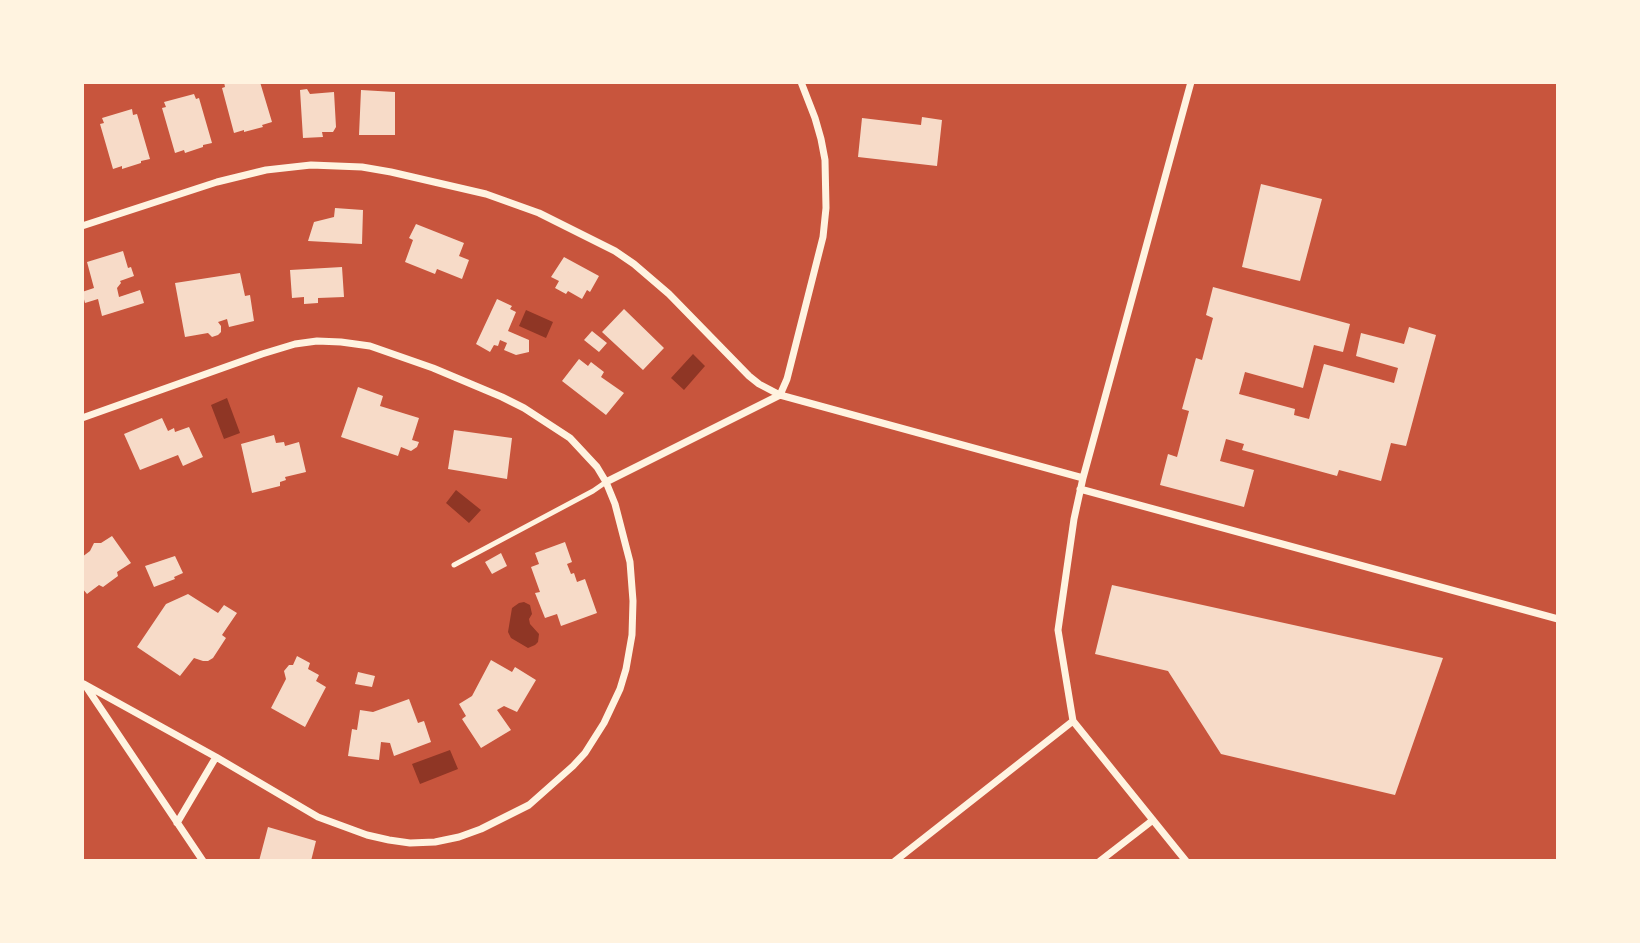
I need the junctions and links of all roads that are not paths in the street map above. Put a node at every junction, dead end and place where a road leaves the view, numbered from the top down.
1 (801, 82) edge
2 (1191, 82) edge
3 (82, 226) edge
4 (780, 395) junction
5 (82, 418) edge
6 (1083, 478) junction
7 (606, 482) junction
8 (1080, 489) junction
9 (454, 565) dead end
10 (1558, 619) edge
11 (83, 683) edge
12 (1073, 721) junction
13 (216, 757) junction
14 (1153, 820) junction
15 (177, 823) junction
16 (203, 861) edge
17 (895, 861) edge
18 (1100, 861) edge
19 (1186, 861) edge

1 - 4 street
2 - 6 street
3 - 4 street
4 - 6 street
4 - 7 street
5 - 7 street
6 - 8 street
7 - 9 lane
7 - 13 street
8 - 10 street
8 - 12 street
11 - 13 street
11 - 15 street
12 - 14 street
12 - 17 street
13 - 15 street
14 - 18 street
14 - 19 street
15 - 16 street

